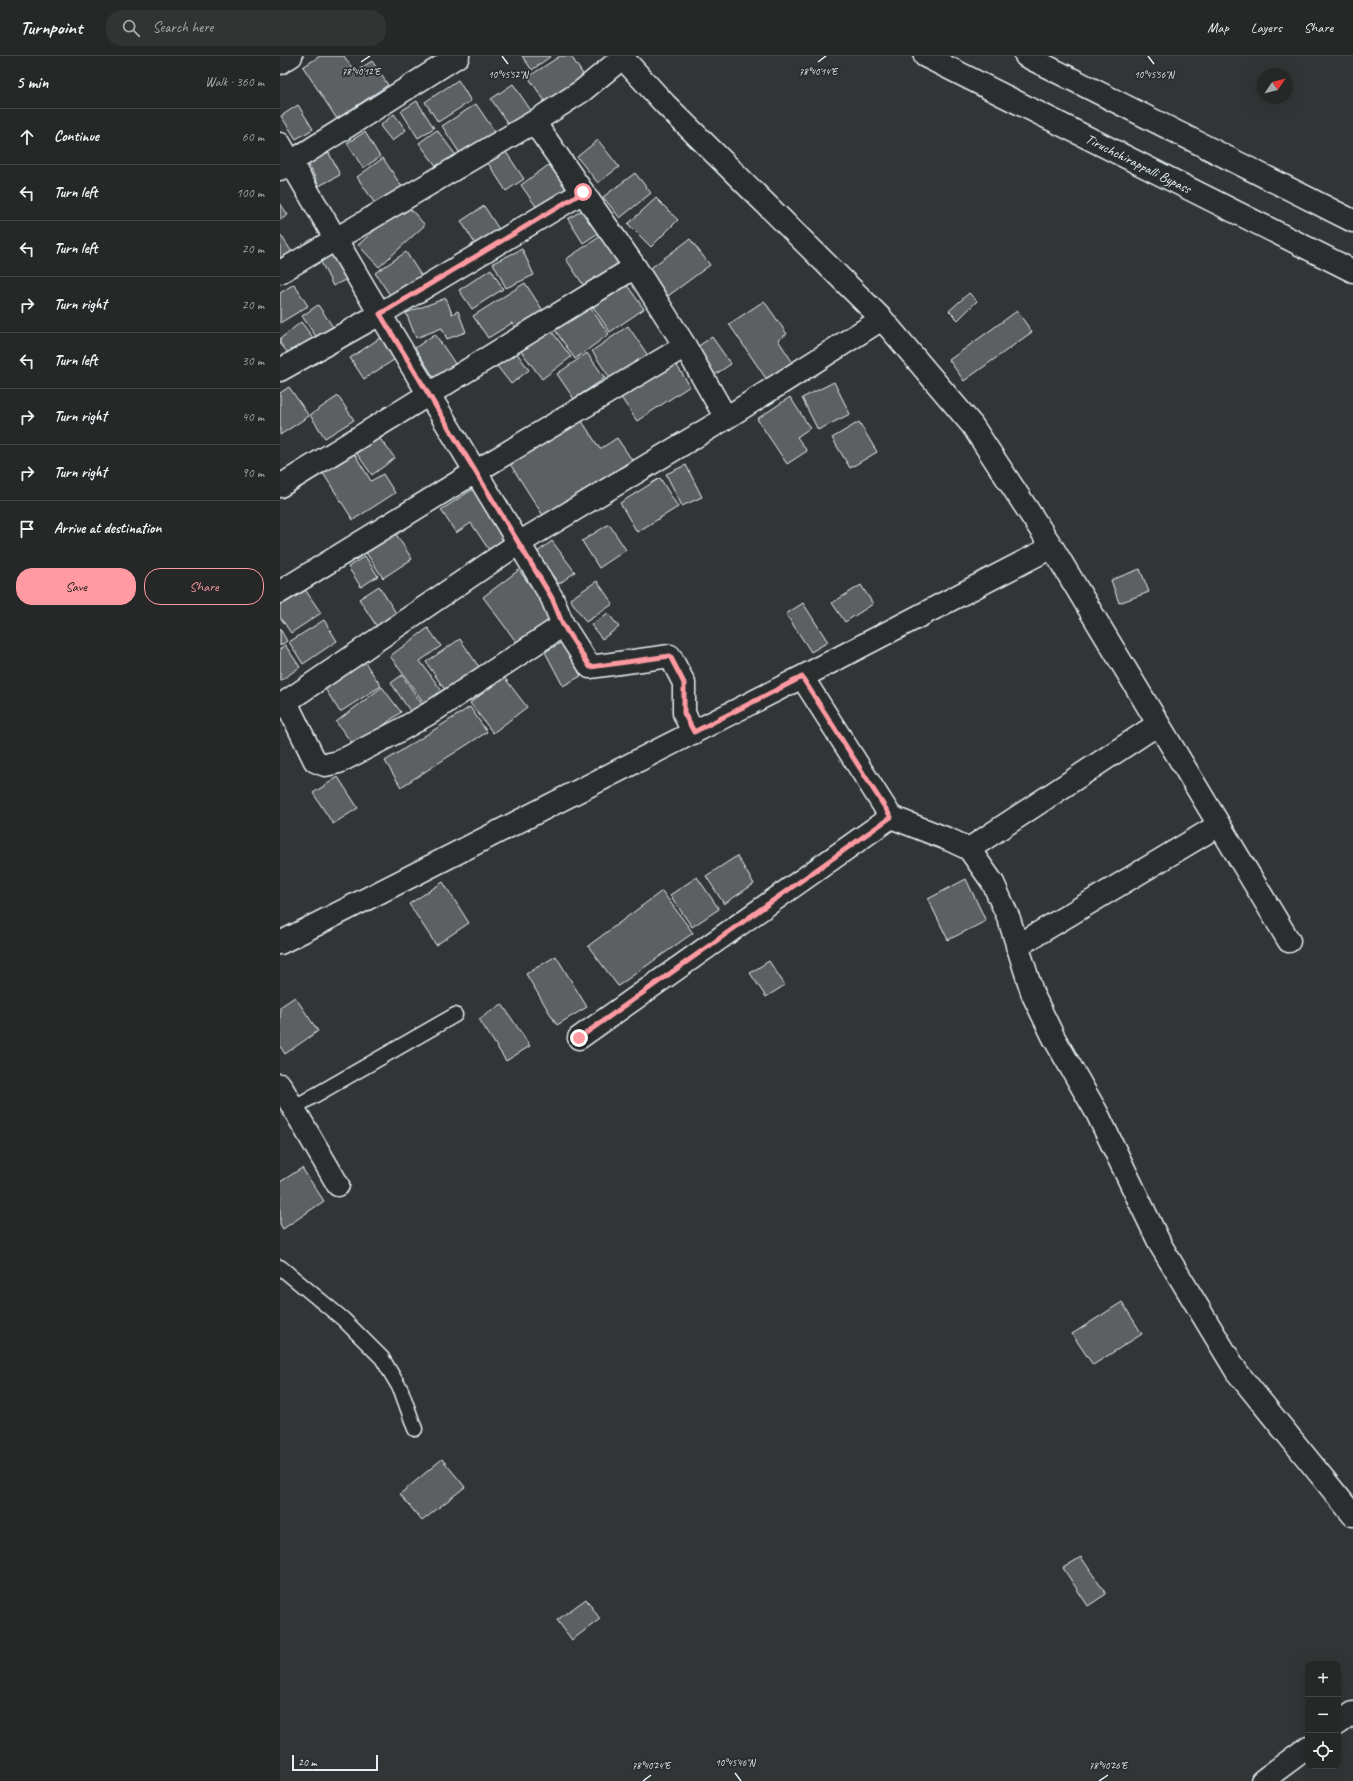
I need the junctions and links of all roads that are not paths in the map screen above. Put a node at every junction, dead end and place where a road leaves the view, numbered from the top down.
1 (291, 56) edge
2 (458, 56) edge
3 (925, 56) edge
4 (1026, 56) edge
5 (621, 57) edge
6 (280, 63) edge
7 (534, 122) junction
8 (280, 144) edge
9 (286, 166) edge
10 (583, 192) junction
11 (1353, 221) edge
12 (336, 239) junction
13 (635, 267) junction
14 (1353, 271) edge
15 (280, 272) edge
16 (380, 314) junction
17 (882, 319) junction
18 (685, 346) junction
19 (280, 370) edge
20 (430, 394) junction
21 (726, 418) junction
22 (475, 472) junction
23 (280, 486) edge
24 (519, 544) junction
25 (1052, 547) junction
26 (280, 592) edge
27 (563, 625) junction
28 (802, 677) junction
29 (283, 704) edge
30 (1158, 724) junction
31 (694, 732) junction
32 (891, 817) junction
33 (1219, 824) junction
34 (969, 849) junction
35 (1289, 941) dead end
36 (280, 943) edge
37 (1017, 946) junction
38 (455, 1015) dead end
39 (579, 1038) dead end
40 (280, 1084) edge
41 (287, 1112) edge
42 (338, 1185) dead end
43 (280, 1266) edge
44 (415, 1429) dead end
45 (1353, 1515) edge
46 (1353, 1713) edge
47 (1341, 1722) edge
48 (1305, 1749) edge
49 (1262, 1781) edge

1 - 6 main road
2 - 9 main road
3 - 14 main road, Tiruchchirappalli Bypass
4 - 11 main road
5 - 7 main road
5 - 17 main road
7 - 10 main road
7 - 12 main road
8 - 9 main road
9 - 12 main road
10 - 13 main road
10 - 16 main road
12 - 15 main road
12 - 16 main road
13 - 18 main road
13 - 20 main road
16 - 19 main road
16 - 20 main road
17 - 21 main road
17 - 25 main road
18 - 21 main road
18 - 22 main road
20 - 22 main road
20 - 23 main road
21 - 24 main road
22 - 24 main road
22 - 26 main road
24 - 27 main road
24 - 29 main road
25 - 28 main road
25 - 30 main road
27 - 29 main road
27 - 31 main road
28 - 31 main road
28 - 32 main road
30 - 33 main road
30 - 34 main road
31 - 36 main road
32 - 34 main road
32 - 39 main road
33 - 35 main road
33 - 37 main road
34 - 37 main road
37 - 45 main road
38 - 41 lane
40 - 41 main road
41 - 42 main road
43 - 44 lane
46 - 47 main road
48 - 49 main road

